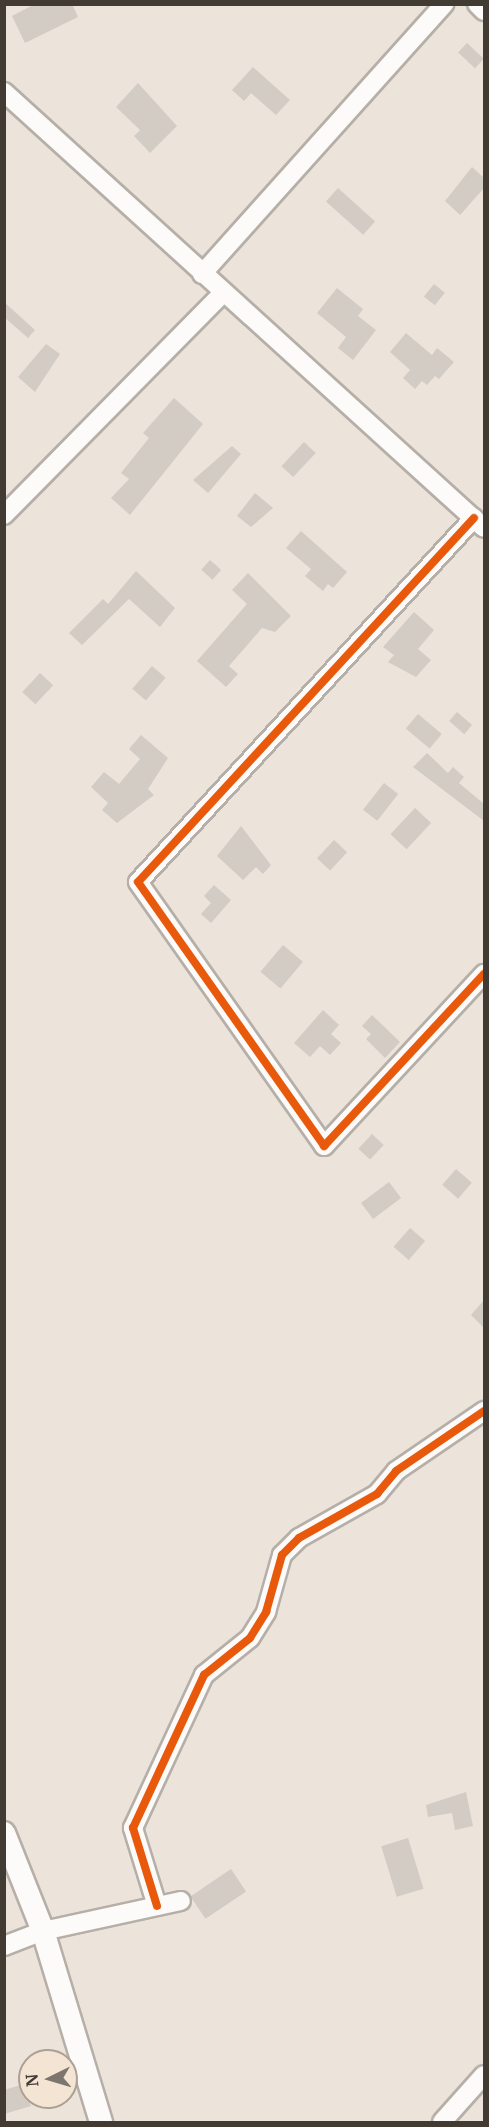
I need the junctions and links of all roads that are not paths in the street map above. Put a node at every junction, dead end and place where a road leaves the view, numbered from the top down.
1 (444, 4) edge
2 (477, 4) edge
3 (484, 11) edge
4 (4, 92) edge
5 (202, 273) junction
6 (223, 293) junction
7 (4, 515) edge
8 (479, 523) edge
9 (484, 974) edge
10 (484, 1411) edge
11 (4, 1833) edge
12 (181, 1901) dead end
13 (157, 1906) junction
14 (43, 1931) junction
15 (4, 1946) edge
16 (484, 2074) edge
17 (101, 2122) edge
18 (442, 2122) edge

1 - 5 street
2 - 3 street
4 - 5 street
5 - 6 street
6 - 7 street
6 - 8 street
8 - 9 street
10 - 13 street
11 - 14 street
12 - 13 street
13 - 14 street
14 - 15 street
14 - 17 street
16 - 18 street

